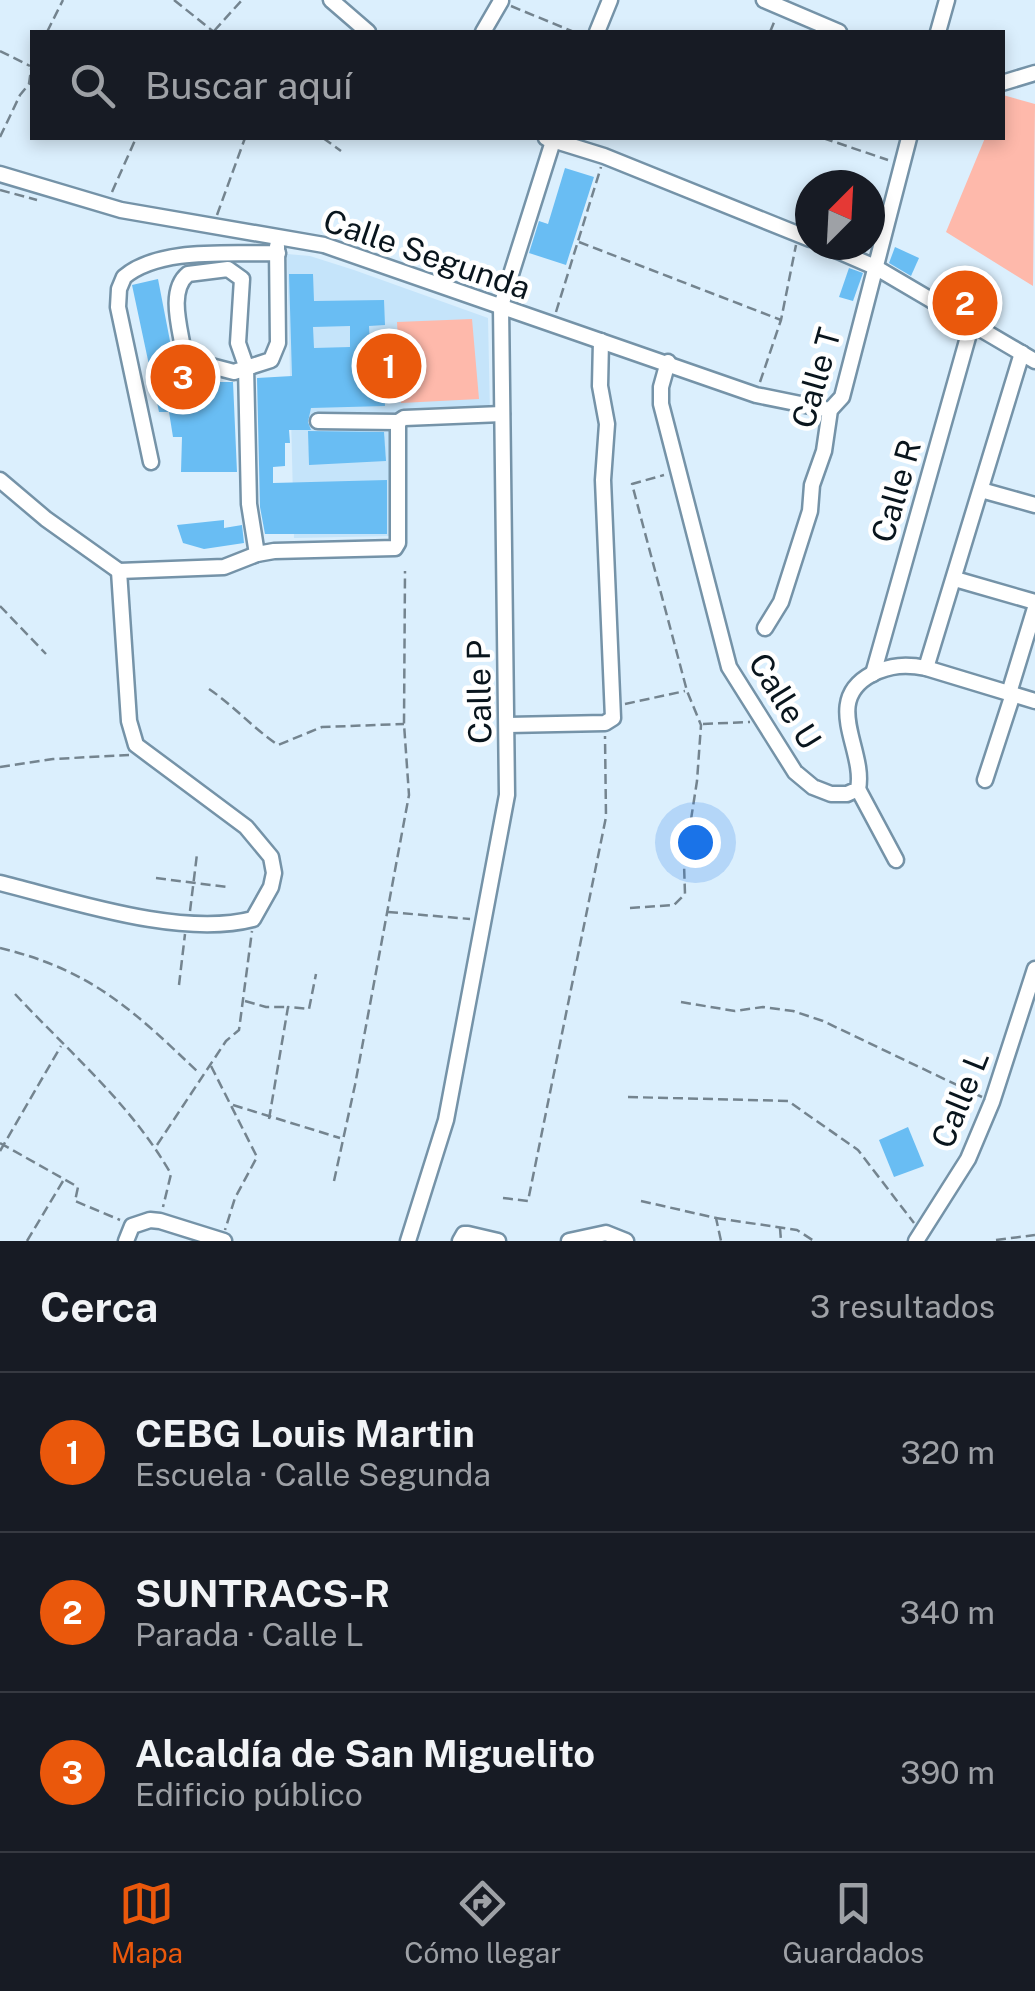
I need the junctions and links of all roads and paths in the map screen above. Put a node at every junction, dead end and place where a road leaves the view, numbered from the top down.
1 (63, 0) edge
2 (174, 0) edge
3 (242, 0) edge
4 (330, 0) edge
5 (610, 0) edge
6 (764, 0) edge
7 (947, 0) edge
8 (501, 1) edge
9 (48, 30) edge
10 (212, 30) edge
11 (216, 30) edge
12 (366, 30) edge
13 (484, 30) edge
14 (569, 30) edge
15 (599, 30) edge
16 (834, 30) edge
17 (939, 30) edge
18 (0, 52) edge
19 (30, 63) edge
20 (1035, 73) edge
21 (1005, 82) edge
22 (30, 86) edge
23 (0, 137) edge
24 (135, 140) edge
25 (243, 140) edge
26 (326, 140) edge
27 (551, 140) edge
28 (554, 140) edge
29 (829, 140) edge
30 (908, 140) edge
31 (342, 151) dead end
32 (604, 156) junction
33 (901, 168) junction
34 (0, 174) edge
35 (106, 207) junction
36 (215, 221) dead end
37 (795, 232) edge
38 (579, 242) junction
39 (797, 260) edge
40 (860, 260) edge
41 (875, 266) junction
42 (501, 306) junction
43 (781, 320) junction
44 (972, 324) junction
45 (552, 326) junction
46 (601, 341) junction
47 (1028, 357) edge
48 (668, 362) junction
49 (246, 366) junction
50 (756, 395) junction
51 (830, 410) junction
52 (502, 414) junction
53 (318, 421) dead end
54 (398, 422) junction
55 (150, 462) dead end
56 (678, 470) junction
57 (0, 480) edge
58 (981, 490) junction
59 (1035, 505) edge
60 (257, 554) junction
61 (119, 571) junction
62 (405, 571) dead end
63 (954, 579) junction
64 (1035, 605) edge
65 (0, 606) edge
66 (765, 628) dead end
67 (46, 654) dead end
68 (926, 668) junction
69 (873, 674) junction
70 (209, 689) dead end
71 (687, 690) junction
72 (1011, 694) junction
73 (1035, 701) edge
74 (614, 706) junction
75 (762, 722) junction
76 (605, 723) junction
77 (404, 724) junction
78 (701, 724) junction
79 (508, 725) junction
80 (150, 754) junction
81 (0, 767) edge
82 (986, 780) dead end
83 (858, 789) junction
84 (197, 854) dead end
85 (896, 860) dead end
86 (156, 878) dead end
87 (0, 884) edge
88 (195, 884) junction
89 (227, 887) dead end
90 (630, 908) dead end
91 (387, 912) junction
92 (253, 919) junction
93 (483, 920) junction
94 (187, 924) junction
95 (0, 948) edge
96 (1035, 969) edge
97 (316, 974) dead end
98 (179, 984) dead end
99 (15, 994) dead end
100 (1032, 994) edge
101 (244, 1000) junction
102 (680, 1002) dead end
103 (288, 1007) junction
104 (1017, 1031) junction
105 (1035, 1036) edge
106 (62, 1045) junction
107 (210, 1064) junction
108 (202, 1075) junction
109 (628, 1097) dead end
110 (992, 1102) junction
111 (233, 1105) junction
112 (269, 1118) junction
113 (342, 1138) junction
114 (2, 1144) edge
115 (156, 1147) junction
116 (0, 1151) edge
117 (64, 1180) junction
118 (334, 1181) dead end
119 (503, 1198) dead end
120 (640, 1201) dead end
121 (716, 1218) junction
122 (160, 1221) junction
123 (132, 1226) junction
124 (780, 1226) junction
125 (1035, 1235) edge
126 (919, 1237) edge
127 (223, 1240) edge
128 (996, 1240) edge
129 (27, 1241) edge
130 (126, 1241) edge
131 (408, 1241) edge
132 (460, 1241) edge
133 (498, 1241) edge
134 (569, 1241) edge
135 (626, 1241) edge
136 (721, 1241) edge
137 (780, 1241) edge
138 (814, 1241) edge

1 - 9 path
2 - 10 path
3 - 11 path
4 - 12 street
5 - 15 street
6 - 16 street
7 - 17 street
8 - 13 street
8 - 14 path
18 - 19 path
20 - 21 street
22 - 23 path
24 - 35 path
25 - 36 path
26 - 31 path
27 - 42 street, Calle P
28 - 32 street
29 - 33 path
30 - 33 street, Calle T
32 - 37 street
32 - 38 path
33 - 41 street, Calle T
34 - 35 street, Calle Segunda
35 - 42 street, Calle Segunda
38 - 43 path
38 - 45 path
39 - 43 path
40 - 41 street
41 - 44 street
41 - 51 street, Calle T
42 - 45 street, Calle Segunda
42 - 52 street, Calle P
43 - 50 path
44 - 47 street
44 - 69 street, Calle R
45 - 46 street, Calle Segunda
46 - 48 street, Calle Segunda
46 - 74 street
47 - 58 street
48 - 50 street, Calle Segunda
48 - 56 street, Calle U
49 - 49 street
49 - 55 street
49 - 60 street
50 - 51 street, Calle Segunda
51 - 66 street, Calle T
52 - 54 street
52 - 79 street, Calle P
53 - 54 street
54 - 60 street
56 - 71 path
56 - 75 street, Calle U
57 - 61 street
58 - 59 street
58 - 63 street
60 - 61 street
61 - 80 street
62 - 77 path
63 - 64 street
63 - 68 street
64 - 72 street
65 - 67 path
68 - 69 street
68 - 72 street
69 - 83 street, Calle U
70 - 77 path
71 - 74 path
71 - 78 path
72 - 73 street
72 - 82 street
74 - 76 street
75 - 78 path
75 - 83 street, Calle U
76 - 79 street
76 - 119 path
77 - 91 path
78 - 90 path
79 - 93 street, Calle P
80 - 81 path
80 - 92 street
83 - 85 street
84 - 88 path
86 - 88 path
87 - 94 street
88 - 89 path
88 - 94 path
91 - 93 path
91 - 113 path
92 - 94 street
92 - 101 path
93 - 131 street, Calle P
94 - 98 path
95 - 108 path
96 - 100 street, Calle L
97 - 103 path
99 - 106 path
100 - 104 street, Calle L
101 - 103 path
101 - 107 path
102 - 110 path
103 - 112 path
104 - 105 street
104 - 110 street, Calle L
106 - 114 path
106 - 115 path
107 - 108 path
107 - 111 path
108 - 115 path
109 - 126 path
110 - 126 street, Calle L
111 - 112 path
111 - 127 path
112 - 113 path
113 - 118 path
114 - 116 path
114 - 117 path
115 - 122 path
117 - 123 path
117 - 129 path
120 - 121 path
121 - 124 path
121 - 136 path
122 - 123 street
122 - 127 street
123 - 130 street
124 - 137 path
124 - 138 path
125 - 128 path
132 - 133 street
134 - 135 street

